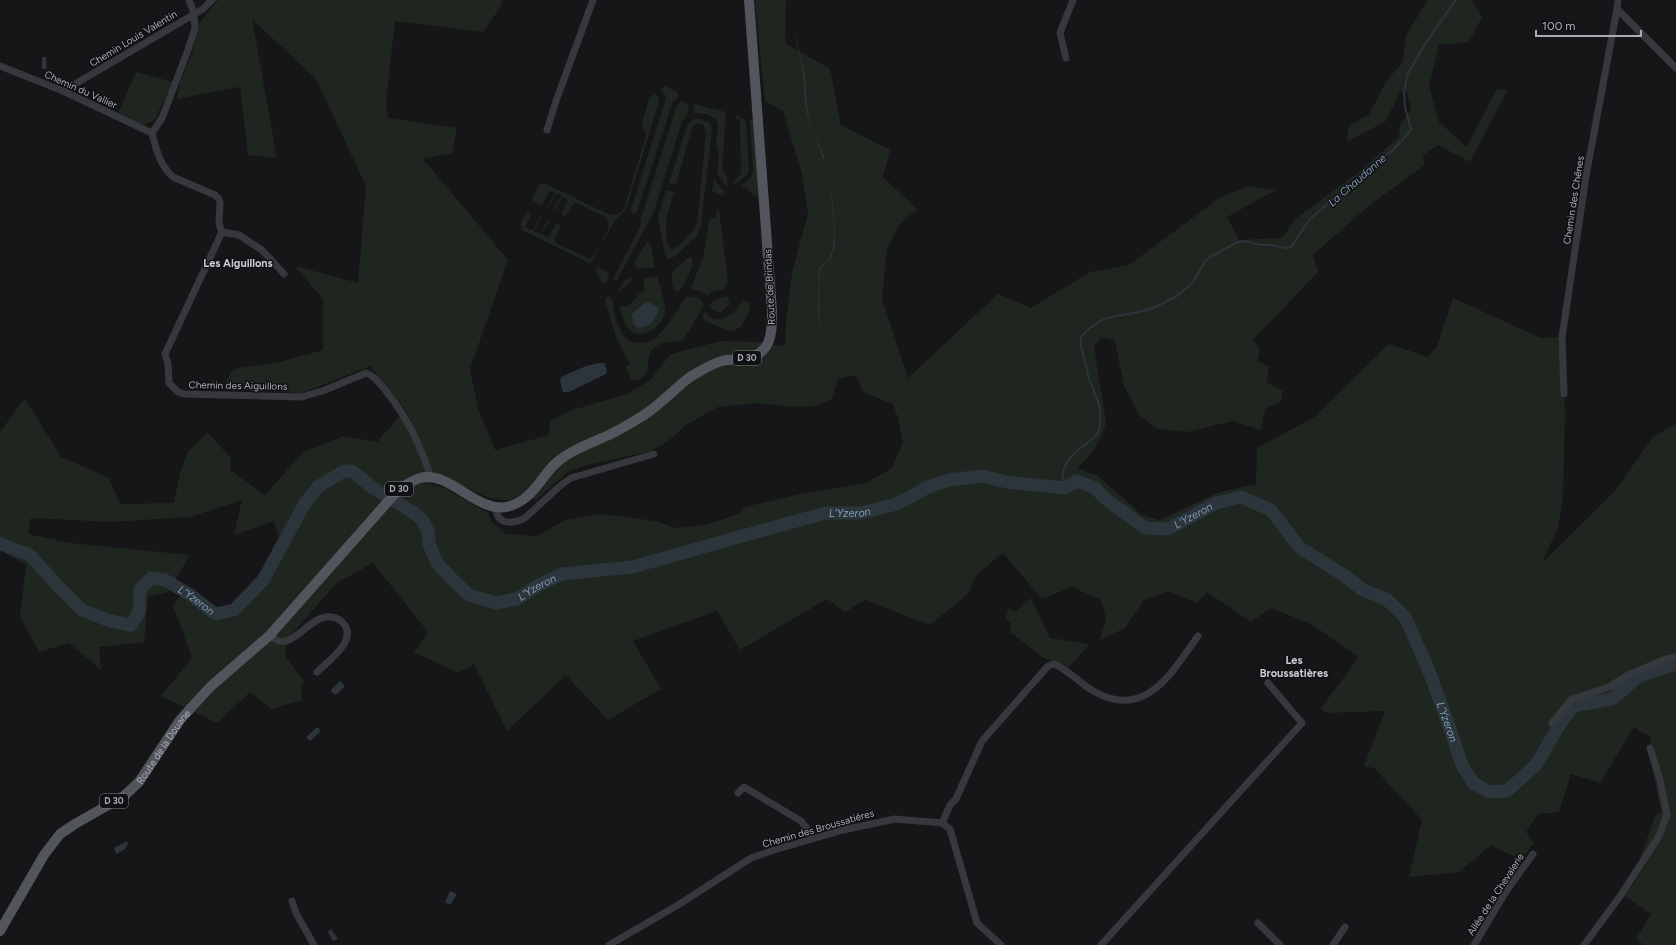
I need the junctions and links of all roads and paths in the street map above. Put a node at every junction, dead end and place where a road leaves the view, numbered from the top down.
1 (189, 0) edge
2 (212, 0) edge
3 (594, 0) edge
4 (749, 0) edge
5 (1073, 0) edge
6 (1618, 0) edge
7 (1617, 9) junction
8 (194, 13) junction
9 (1066, 58) dead end
10 (0, 66) edge
11 (1676, 68) edge
12 (63, 91) junction
13 (547, 130) dead end
14 (152, 133) junction
15 (222, 232) junction
16 (284, 274) dead end
17 (1564, 394) dead end
18 (654, 454) dead end
19 (431, 478) junction
20 (496, 507) junction
21 (270, 634) junction
22 (1198, 636) dead end
23 (1676, 657) edge
24 (317, 672) dead end
25 (1268, 683) dead end
26 (1552, 723) dead end
27 (1650, 748) dead end
28 (738, 793) dead end
29 (942, 823) junction
30 (810, 839) junction
31 (1533, 854) dead end
32 (292, 901) dead end
33 (1258, 923) dead end
34 (1345, 927) dead end
35 (0, 931) edge
36 (314, 945) edge
37 (609, 945) edge
38 (1001, 945) edge
39 (1101, 945) edge
40 (1280, 945) edge
41 (1333, 945) edge
42 (1474, 945) edge
43 (1584, 945) edge

1 - 8 street
2 - 8 street, Chemin Louis Valentin
3 - 13 street
4 - 20 main road, Route de Brindas / D 30
5 - 9 street
6 - 7 street, Chemin des Chênes
7 - 11 street
7 - 17 street, Chemin des Chênes
8 - 12 street, Chemin Louis Valentin
8 - 14 street
10 - 12 street, Chemin du Vallier
12 - 14 street, Chemin du Vallier
14 - 15 street
15 - 16 street
15 - 19 street, Chemin des Aiguillons
18 - 20 street
19 - 20 main road
19 - 21 main road, Route de la Douane / D 30
21 - 24 street
21 - 35 main road, Route de la Douane / D 30
22 - 29 street
23 - 26 street
25 - 39 street
27 - 43 street
28 - 30 street
29 - 30 street, Chemin des Broussatiéres
29 - 38 street
30 - 37 street, Chemin des Broussatiéres
31 - 42 street, Allée de la Chevalerie
32 - 36 street
33 - 40 street
34 - 41 street

